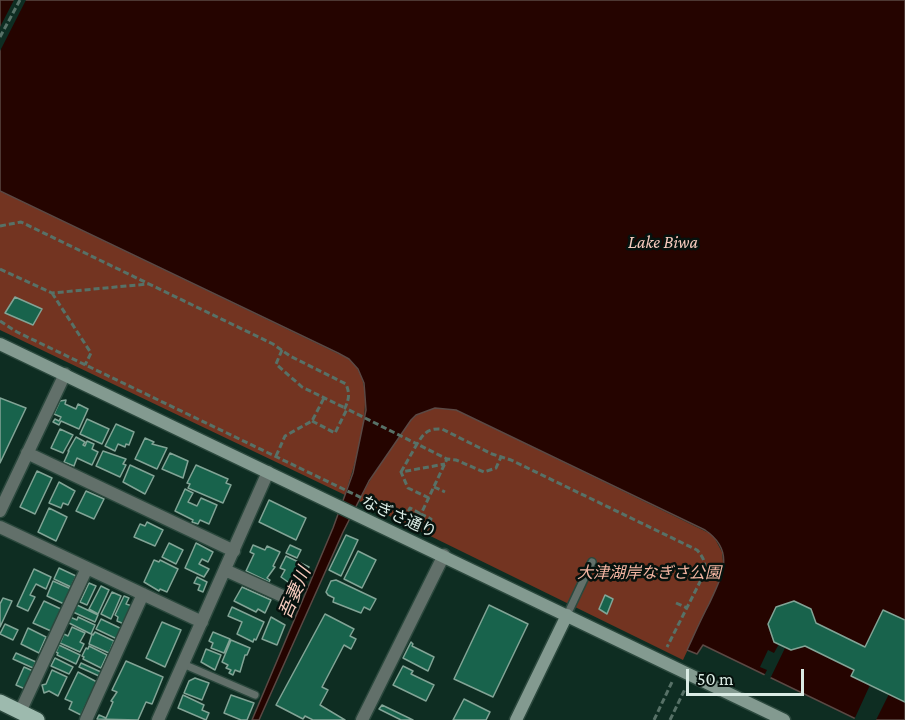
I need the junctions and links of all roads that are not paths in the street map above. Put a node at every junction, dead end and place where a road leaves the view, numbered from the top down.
1 (0, 344) edge
2 (64, 374) junction
3 (27, 453) junction
4 (268, 472) junction
5 (0, 512) edge
6 (0, 527) edge
7 (234, 550) junction
8 (444, 555) junction
9 (592, 562) dead end
10 (87, 568) junction
11 (225, 570) junction
12 (143, 594) junction
13 (289, 599) dead end
14 (567, 615) junction
15 (202, 622) junction
16 (183, 664) junction
17 (255, 695) dead end
18 (0, 702) edge
19 (20, 712) junction
20 (37, 720) edge
21 (86, 720) edge
22 (158, 720) edge
23 (362, 720) edge
24 (516, 720) edge
25 (784, 720) edge

1 - 2 street, なぎさ通り
2 - 3 street
2 - 4 street, なぎさ通り
3 - 5 street
3 - 7 street
4 - 7 street
4 - 8 street, なぎさ通り
6 - 10 street
7 - 11 street
8 - 14 street, なぎさ通り
8 - 23 street
9 - 14 lane
10 - 12 street
10 - 19 street
11 - 13 street
11 - 15 street
12 - 15 street
12 - 21 street
14 - 24 street
14 - 25 street, なぎさ通り
15 - 16 street
16 - 17 lane
16 - 22 street
18 - 19 main road
19 - 20 main road

